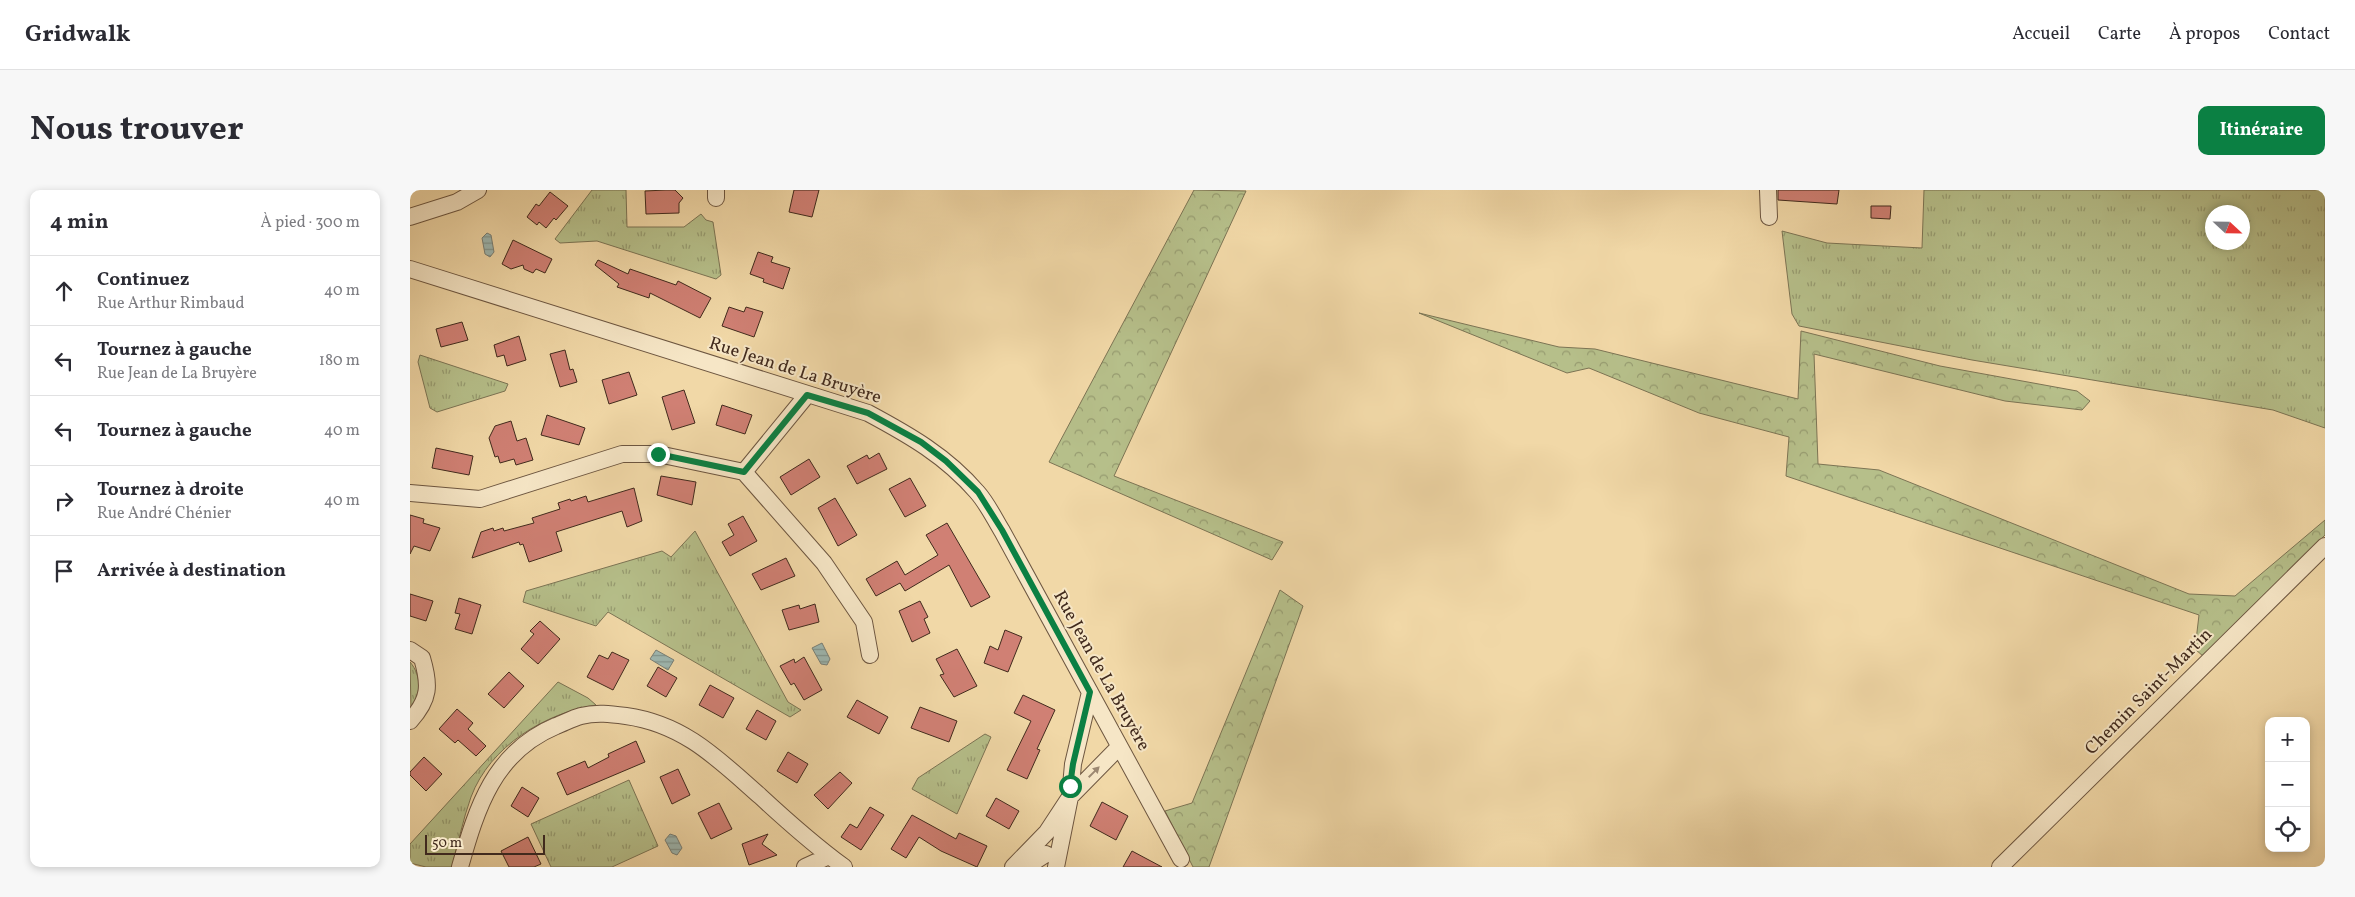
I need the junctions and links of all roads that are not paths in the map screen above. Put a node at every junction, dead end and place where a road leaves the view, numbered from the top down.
1 (478, 190) edge
2 (1768, 190) edge
3 (410, 217) edge
4 (1769, 217) dead end
5 (410, 268) edge
6 (807, 395) junction
7 (744, 472) junction
8 (410, 493) edge
9 (2325, 546) edge
10 (410, 650) edge
11 (870, 655) dead end
12 (1090, 692) junction
13 (410, 720) edge
14 (1119, 747) junction
15 (1070, 797) junction
16 (1050, 855) edge
17 (829, 856) junction
18 (1181, 859) dead end
19 (460, 867) edge
20 (805, 867) edge
21 (844, 867) edge
22 (1013, 867) edge
23 (1026, 867) edge
24 (2000, 867) edge

1 - 3 street
2 - 4 street
5 - 6 street, Rue Jean de La Bruyère
6 - 7 street
6 - 12 street, Rue Jean de La Bruyère
7 - 8 street
7 - 11 street
9 - 24 street, Chemin Saint-Martin
10 - 13 street
12 - 14 street, Rue Jean de La Bruyère
12 - 15 street
15 -> 14 street
14 - 18 street, Rue Jean de La Bruyère
15 - 16 street
15 - 16 street
16 - 22 street
16 - 23 street
17 - 19 street
17 - 20 street
17 - 21 street

